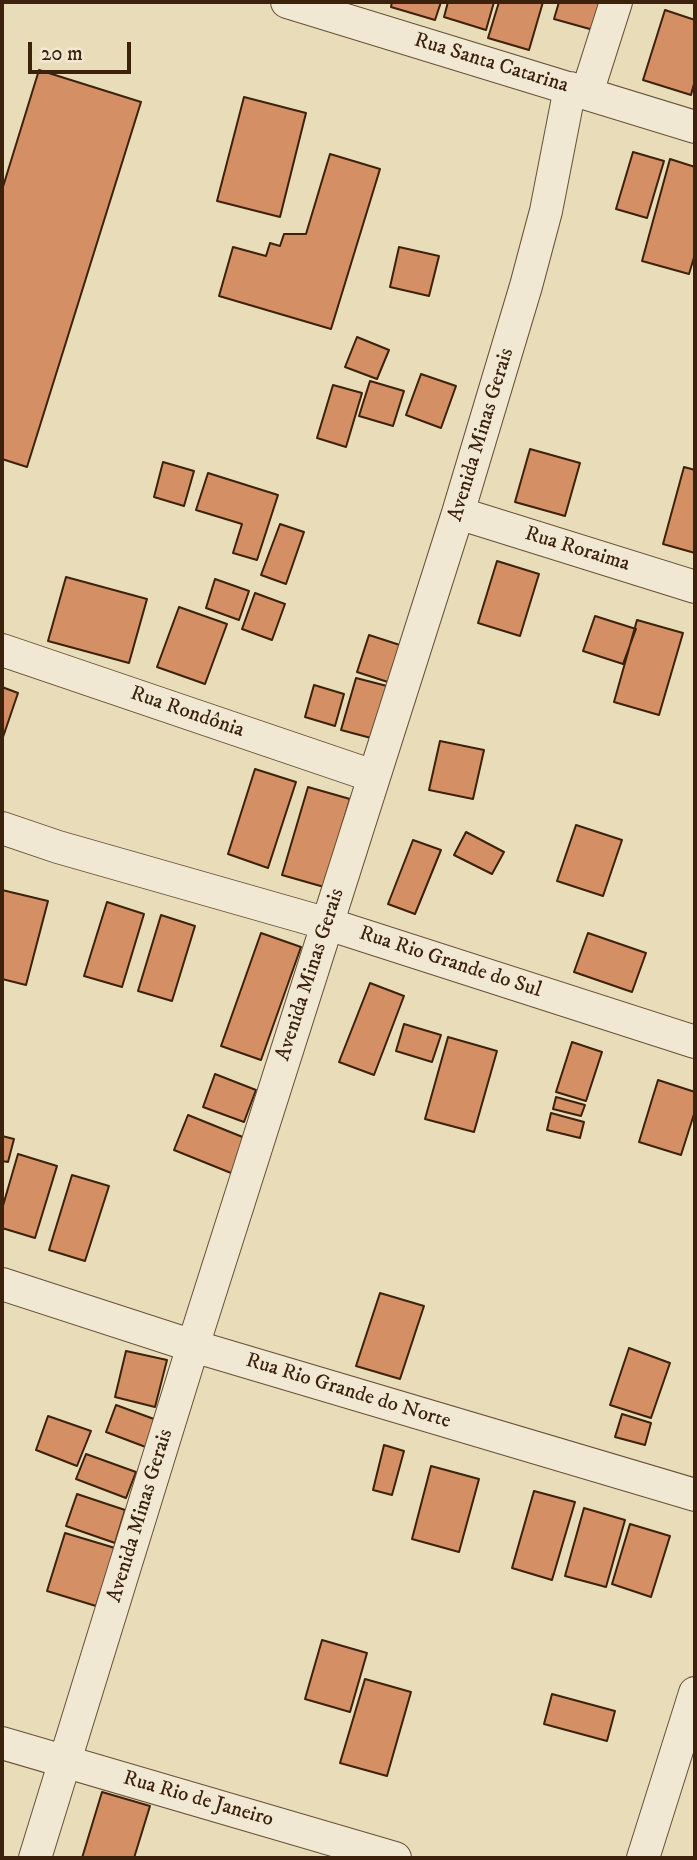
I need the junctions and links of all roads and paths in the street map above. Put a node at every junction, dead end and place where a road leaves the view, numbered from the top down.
1 (287, 2) edge
2 (616, 2) edge
3 (578, 91) junction
4 (695, 127) edge
5 (458, 513) junction
6 (695, 587) edge
7 (2, 650) edge
8 (373, 776) junction
9 (2, 828) edge
10 (328, 924) junction
11 (695, 1042) edge
12 (2, 1284) edge
13 (193, 1346) junction
14 (695, 1495) edge
15 (695, 1693) edge
16 (2, 1743) edge
17 (65, 1763) junction
18 (35, 1858) edge
19 (395, 1858) edge
20 (643, 1858) edge

1 - 3 street, Rua Santa Catarina
2 - 3 street, Avenida Minas Gerais
3 - 4 street, Rua Santa Catarina
3 - 5 street, Avenida Minas Gerais
5 - 6 street, Rua Roraima
5 - 8 street, Avenida Minas Gerais
7 - 8 street, Rua Rondônia
8 - 10 street, Avenida Minas Gerais
9 - 10 street, Rua Rio Grande do Sul
10 - 11 street, Rua Rio Grande do Sul
10 - 13 street, Avenida Minas Gerais
12 - 13 street, Rua Rio Grande do Norte
13 - 14 street, Rua Rio Grande do Norte
13 - 17 street, Avenida Minas Gerais
15 - 20 street
16 - 17 street, Rua Rio de Janeiro
17 - 18 street, Avenida Minas Gerais
17 - 19 street, Rua Rio de Janeiro

